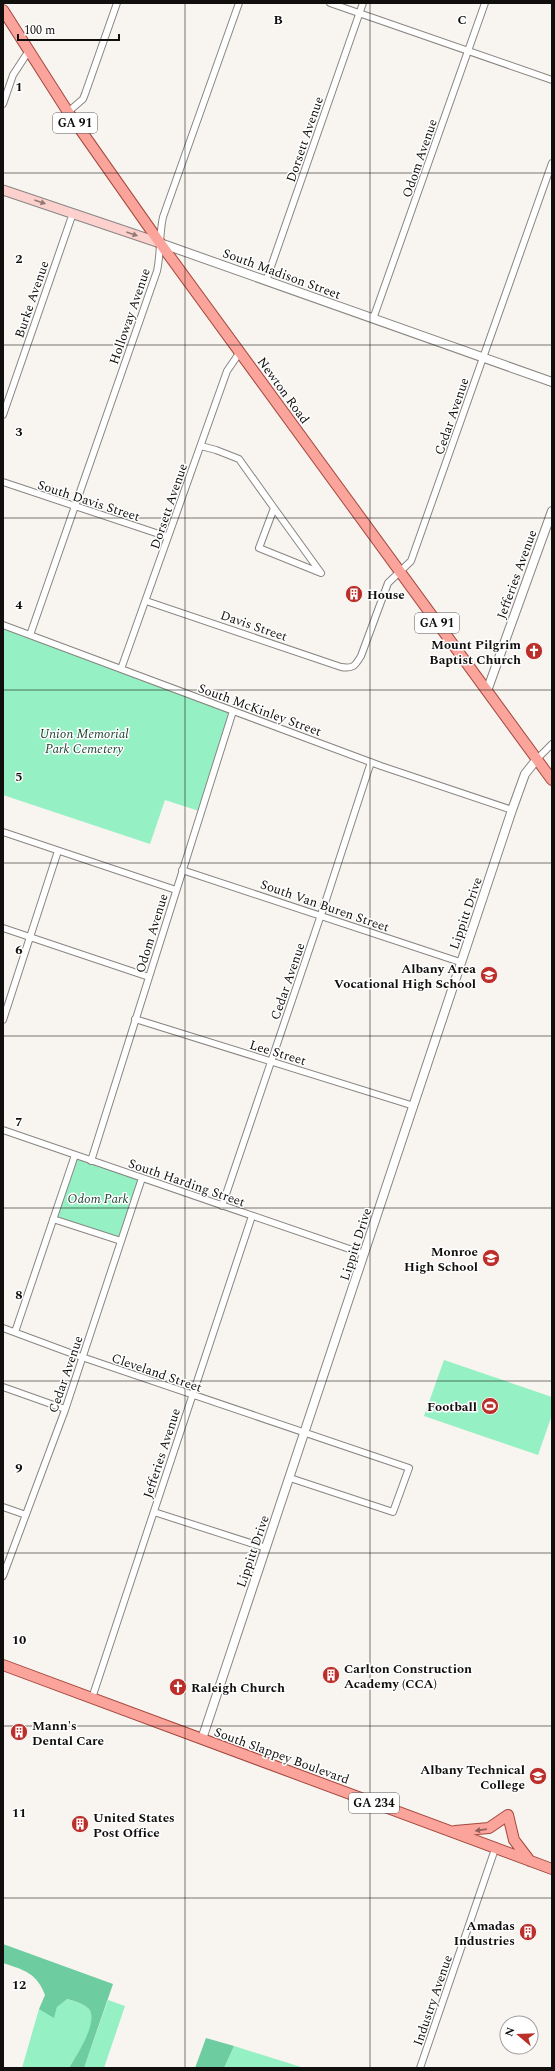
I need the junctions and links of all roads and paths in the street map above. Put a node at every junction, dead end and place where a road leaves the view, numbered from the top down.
1 (117, 3) edge
2 (239, 3) edge
3 (330, 3) edge
4 (363, 3) edge
5 (485, 3) edge
6 (3, 10) edge
7 (360, 13) junction
8 (468, 51) junction
9 (28, 52) junction
10 (552, 80) edge
11 (3, 104) edge
12 (68, 112) junction
13 (552, 163) edge
14 (3, 190) edge
15 (73, 213) junction
16 (160, 243) junction
17 (266, 281) junction
18 (372, 319) junction
19 (240, 352) junction
20 (483, 358) junction
21 (552, 382) edge
22 (3, 415) edge
23 (200, 446) junction
24 (3, 482) edge
25 (74, 507) junction
26 (274, 508) junction
27 (551, 516) edge
28 (168, 537) junction
29 (399, 572) junction
30 (146, 601) junction
31 (3, 625) edge
32 (30, 635) junction
33 (355, 666) joint
34 (122, 669) junction
35 (487, 691) junction
36 (233, 711) junction
37 (552, 744) edge
38 (536, 759) junction
39 (371, 762) junction
40 (552, 780) edge
41 (512, 810) junction
42 (3, 832) edge
43 (58, 851) junction
44 (182, 870) junction
45 (176, 890) junction
46 (321, 915) junction
47 (3, 928) edge
48 (31, 938) junction
49 (460, 962) junction
50 (148, 977) junction
51 (135, 1018) junction
52 (3, 1020) edge
53 (272, 1061) junction
54 (414, 1106) junction
55 (3, 1130) edge
56 (75, 1155) junction
57 (91, 1161) junction
58 (142, 1178) junction
59 (222, 1206) junction
60 (252, 1216) junction
61 (53, 1219) junction
62 (121, 1241) junction
63 (364, 1254) junction
64 (3, 1328) edge
65 (14, 1332) junction
66 (82, 1357) junction
67 (3, 1387) edge
68 (193, 1395) junction
69 (65, 1409) junction
70 (305, 1432) junction
71 (290, 1478) junction
72 (3, 1507) edge
73 (154, 1512) junction
74 (26, 1515) junction
75 (266, 1548) junction
76 (3, 1576) edge
77 (3, 1665) edge
78 (92, 1698) junction
79 (202, 1739) junction
80 (449, 1831) junction
81 (495, 1849) junction
82 (531, 1862) junction
83 (552, 1869) edge
84 (420, 2068) edge

1 - 12 street
2 - 16 street, Holloway Avenue
3 - 7 street
4 - 7 street, Dorsett Avenue
5 - 8 street, Odom Avenue
6 - 9 main road, Newton Road / GA 91
7 - 8 street
7 - 17 street, Dorsett Avenue
8 - 10 street
8 - 18 street, Odom Avenue
9 - 11 street
9 - 12 main road, Newton Road / GA 91
12 - 16 main road, Newton Road / GA 91
13 - 20 street, Cedar Avenue
14 -> 15 main road, South Madison Street
15 -> 16 main road, South Madison Street
15 - 22 street, Burke Avenue
16 - 17 street, South Madison Street
16 - 19 main road, Newton Road / GA 91
16 - 25 street, Holloway Avenue
17 - 18 street, South Madison Street
18 - 20 street, South Madison Street
19 - 23 street, Dorsett Avenue
19 - 29 main road, Newton Road / GA 91
20 - 21 street, South Madison Street
20 - 29 street, Cedar Avenue
23 - 26 street
23 - 28 street, Dorsett Avenue
24 - 25 street, South Davis Street
25 - 28 street, South Davis Street
25 - 32 street, Holloway Avenue
26 - 26 street
27 - 35 street, Jefferies Avenue
28 - 30 street, Dorsett Avenue
29 - 33 street, Cedar Avenue
29 - 35 main road, Newton Road / GA 91
30 - 33 street, Davis Street
30 - 34 street, Dorsett Avenue
31 - 32 street, South McKinley Street
32 - 34 street, South McKinley Street
34 - 36 street, South McKinley Street
35 - 38 main road, Newton Road / GA 91
36 - 39 street, South McKinley Street
36 - 44 street, Odom Avenue
37 - 38 street
38 - 40 main road, Newton Road / GA 91
38 - 41 street, Lippitt Drive
39 - 41 street, South McKinley Street
39 - 46 street, Cedar Avenue
41 - 49 street, Lippitt Drive
42 - 43 street
43 - 45 street
43 - 48 street
44 - 45 street, Odom Avenue
44 - 46 street, South Van Buren Street
45 - 50 street, Odom Avenue
46 - 49 street, South Van Buren Street
46 - 53 street, Cedar Avenue
47 - 48 street
48 - 50 street
48 - 52 street
49 - 54 street, Lippitt Drive
50 - 51 street, Odom Avenue
51 - 53 street, Lee Street
51 - 57 street, Odom Avenue
53 - 54 street, Lee Street
53 - 59 street, Cedar Avenue
54 - 63 street, Lippitt Drive
55 - 56 street, South Harding Street
56 - 57 street, South Harding Street
56 - 61 street
57 - 58 street, South Harding Street
58 - 59 street, South Harding Street
58 - 62 street, Cedar Avenue
59 - 60 street, South Harding Street
60 - 63 street, South Harding Street
60 - 68 street, Jefferies Avenue
61 - 62 street
61 - 65 street
62 - 66 street, Cedar Avenue
63 - 70 street, Lippitt Drive
64 - 65 street, Cleveland Street
65 - 66 street, Cleveland Street
66 - 68 street, Cleveland Street
66 - 69 street, Cedar Avenue
67 - 69 street
68 - 70 street, Cleveland Street
68 - 73 street, Jefferies Avenue
69 - 74 street, Cedar Avenue
70 - 71 street, Lippitt Drive
70 - 71 street, Cleveland Street
71 - 75 street, Lippitt Drive
72 - 74 street
73 - 75 street
73 - 78 street, Jefferies Avenue
74 - 76 street, Cedar Avenue
75 - 79 street, Lippitt Drive
77 - 78 main road, South Slappey Boulevard / GA 234
78 - 79 main road, South Slappey Boulevard / GA 234
79 - 80 main road, South Slappey Boulevard / GA 234
80 - 81 main road, South Slappey Boulevard / GA 234
82 -> 80 main road
81 - 82 main road, South Slappey Boulevard / GA 234
81 - 84 street, Industry Avenue
82 - 83 main road, South Slappey Boulevard / GA 234

